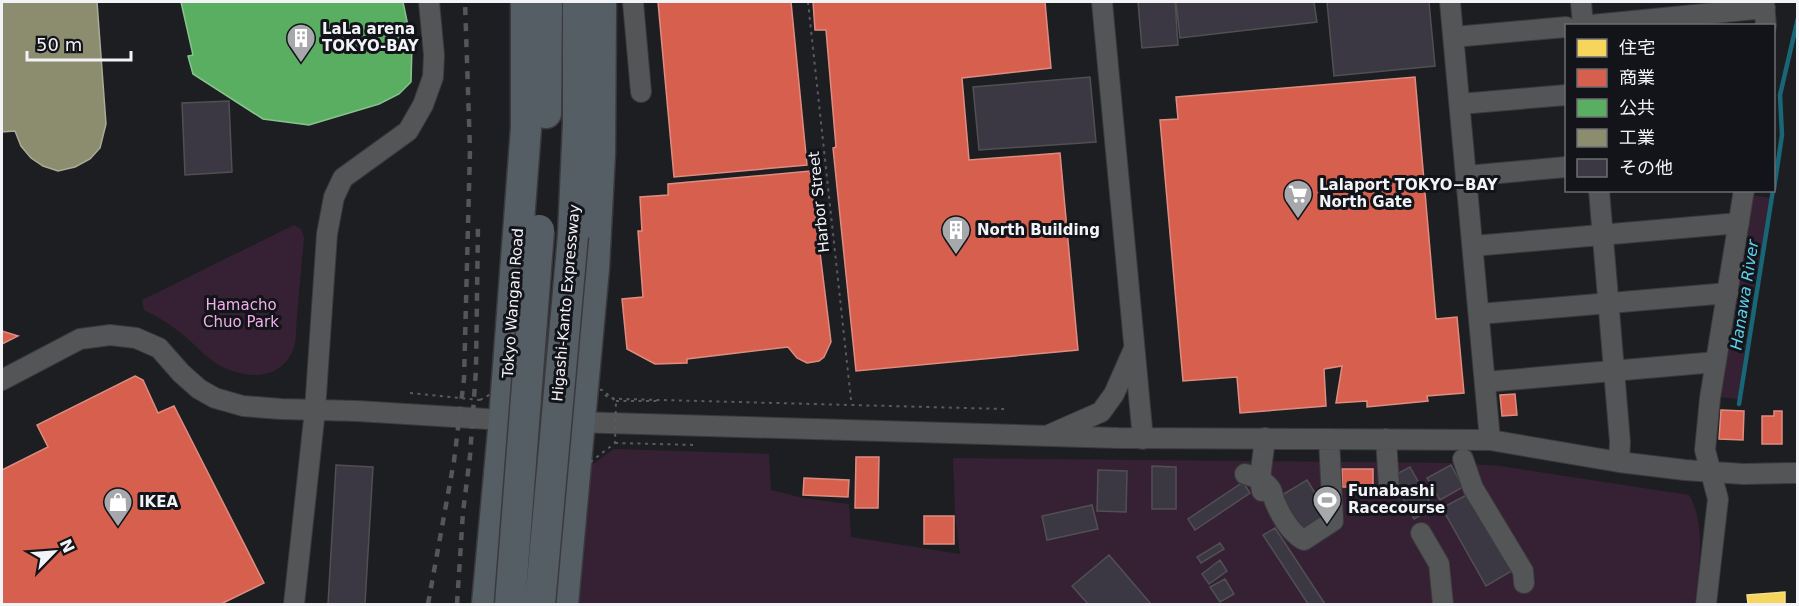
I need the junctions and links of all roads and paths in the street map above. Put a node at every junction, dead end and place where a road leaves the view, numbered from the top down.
1 (429, 2) edge
2 (526, 2) edge
3 (547, 2) edge
4 (633, 2) edge
5 (808, 2) edge
6 (1102, 2) edge
7 (1450, 2) edge
8 (1581, 2) edge
9 (593, 3) edge
10 (1765, 12) edge
11 (1583, 24) edge
12 (1597, 24) edge
13 (1565, 27) edge
14 (1454, 37) junction
15 (641, 92) dead end
16 (1565, 95) edge
17 (1460, 104) junction
18 (1565, 167) edge
19 (1466, 176) junction
20 (1599, 192) edge
21 (1744, 192) edge
22 (596, 217) junction
23 (1739, 223) junction
24 (1603, 235) junction
25 (1473, 246) junction
26 (1728, 293) junction
27 (1609, 303) junction
28 (1479, 314) junction
29 (1134, 349) junction
30 (1716, 362) junction
31 (1615, 371) junction
32 (2, 380) edge
33 (599, 382) dead end
34 (1485, 382) junction
35 (410, 393) dead end
36 (480, 400) dead end
37 (851, 400) dead end
38 (616, 401) dead end
39 (757, 401) junction
40 (1004, 409) dead end
41 (315, 410) junction
42 (504, 420) junction
43 (542, 420) junction
44 (581, 422) junction
45 (1044, 436) junction
46 (1265, 438) junction
47 (1143, 439) junction
48 (1333, 439) junction
49 (1386, 439) junction
50 (1490, 440) junction
51 (615, 443) dead end
52 (697, 445) dead end
53 (1463, 459) dead end
54 (1619, 462) junction
55 (1711, 472) junction
56 (1797, 473) edge
57 (1253, 477) junction
58 (1389, 486) dead end
59 (1266, 499) dead end
60 (1336, 514) dead end
61 (1420, 533) dead end
62 (1524, 583) dead end
63 (294, 604) edge
64 (487, 604) edge
65 (510, 604) edge
66 (524, 604) edge
67 (540, 604) edge
68 (563, 604) edge
69 (1443, 604) edge
70 (1706, 604) edge

1 - 41 street
2 - 42 highway, Tokyo Wangan Road
3 - 65 highway, Higashi-Kanto Expressway, bridge
4 - 15 street
5 - 37 path, Harbor Street
6 - 29 street
7 - 14 street
8 - 11 street
9 - 22 highway
9 - 67 highway, Higashi-Kanto Expressway, bridge
10 - 12 street
13 - 14 street
14 - 17 street
16 - 17 street
17 - 19 street
18 - 19 street
19 - 25 street
20 - 24 street
21 - 23 street
22 - 43 street
22 - 44 highway
23 - 24 street
23 - 26 street
24 - 25 street
24 - 27 street
25 - 28 street
26 - 27 street
26 - 30 street
27 - 28 street
27 - 31 street
28 - 34 street
29 - 45 street
29 - 47 street
30 - 31 street
30 - 55 street
31 - 34 street
31 - 54 street
32 - 41 street
33 - 39 path
34 - 50 street
35 - 36 path
38 - 39 path
39 - 40 path
41 - 42 street
41 - 63 street
42 - 43 street
42 - 64 highway, Tokyo Wangan Road
43 - 44 street
43 - 66 street
44 - 45 street
44 - 68 highway
45 - 47 street
46 - 47 street
46 - 48 street
46 - 57 street
48 - 49 street
48 - 57 street
48 - 60 street
49 - 50 street
49 - 58 street
50 - 54 street
51 - 52 path
53 - 62 street
54 - 55 street
55 - 56 street
55 - 70 street
57 - 59 street
61 - 69 street

